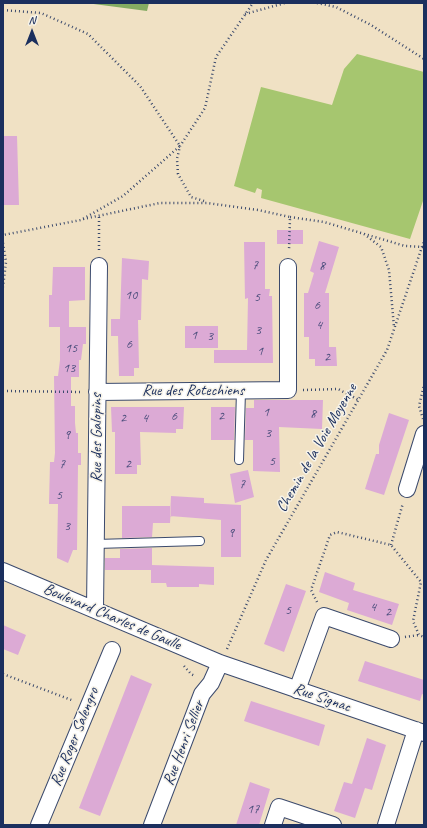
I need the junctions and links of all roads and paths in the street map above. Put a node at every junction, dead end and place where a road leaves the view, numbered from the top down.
1 (253, 3) edge
2 (285, 3) edge
3 (317, 3) edge
4 (3, 10) edge
5 (245, 14) junction
6 (424, 59) edge
7 (180, 146) junction
8 (207, 203) junction
9 (98, 217) junction
10 (290, 217) junction
11 (81, 220) junction
12 (362, 232) junction
13 (3, 235) edge
14 (424, 241) edge
15 (3, 243) edge
16 (423, 247) edge
17 (99, 266) joint
18 (288, 267) joint
19 (3, 287) edge
20 (394, 330) junction
21 (424, 385) edge
22 (288, 390) junction
23 (3, 391) edge
24 (97, 392) junction
25 (241, 392) junction
26 (358, 400) junction
27 (424, 422) edge
28 (424, 434) edge
29 (239, 460) dead end
30 (407, 489) joint
31 (200, 541) dead end
32 (96, 544) junction
33 (391, 545) junction
34 (3, 571) edge
35 (95, 609) junction
36 (324, 616) junction
37 (424, 637) edge
38 (391, 639) dead end
39 (112, 650) dead end
40 (220, 663) junction
41 (3, 674) edge
42 (297, 690) junction
43 (88, 706) junction
44 (420, 732) edge
45 (39, 825) edge
46 (152, 825) edge
47 (273, 825) edge
48 (333, 825) edge
49 (386, 825) edge

1 - 5 path
2 - 5 path
3 - 6 path
4 - 7 path
5 - 7 path
7 - 8 path
7 - 11 path
8 - 9 path
8 - 10 path
9 - 11 path
9 - 17 path
10 - 12 path
10 - 18 path
11 - 13 path
12 - 16 path
12 - 20 path
14 - 16 path, Chemin de la Voie Moyenne
15 - 19 path
16 - 20 path, Chemin de la Voie Moyenne
17 - 24 street, Rue des Galopins
18 - 22 street
20 - 26 path, Chemin de la Voie Moyenne
21 - 27 path
22 - 25 street, Rue des Rotechiens
22 - 26 path
23 - 24 path
24 - 25 street, Rue des Rotechiens
24 - 32 street, Rue des Galopins
25 - 29 lane
26 - 40 path, Chemin de la Voie Moyenne
28 - 30 street
30 - 33 path
31 - 32 lane
32 - 35 street, Rue des Galopins
33 - 36 path
33 - 37 path
34 - 35 street, Boulevard Charles de Gaulle
35 - 40 street, Boulevard Charles de Gaulle
36 - 38 street
36 - 42 street
39 - 43 street, Rue Roger Salengro
40 - 42 street, Rue Signac
40 - 46 street, Rue Henri Sellier
41 - 43 path
42 - 44 street, Rue Signac
43 - 45 street, Rue Roger Salengro
44 - 49 street
47 - 48 street

